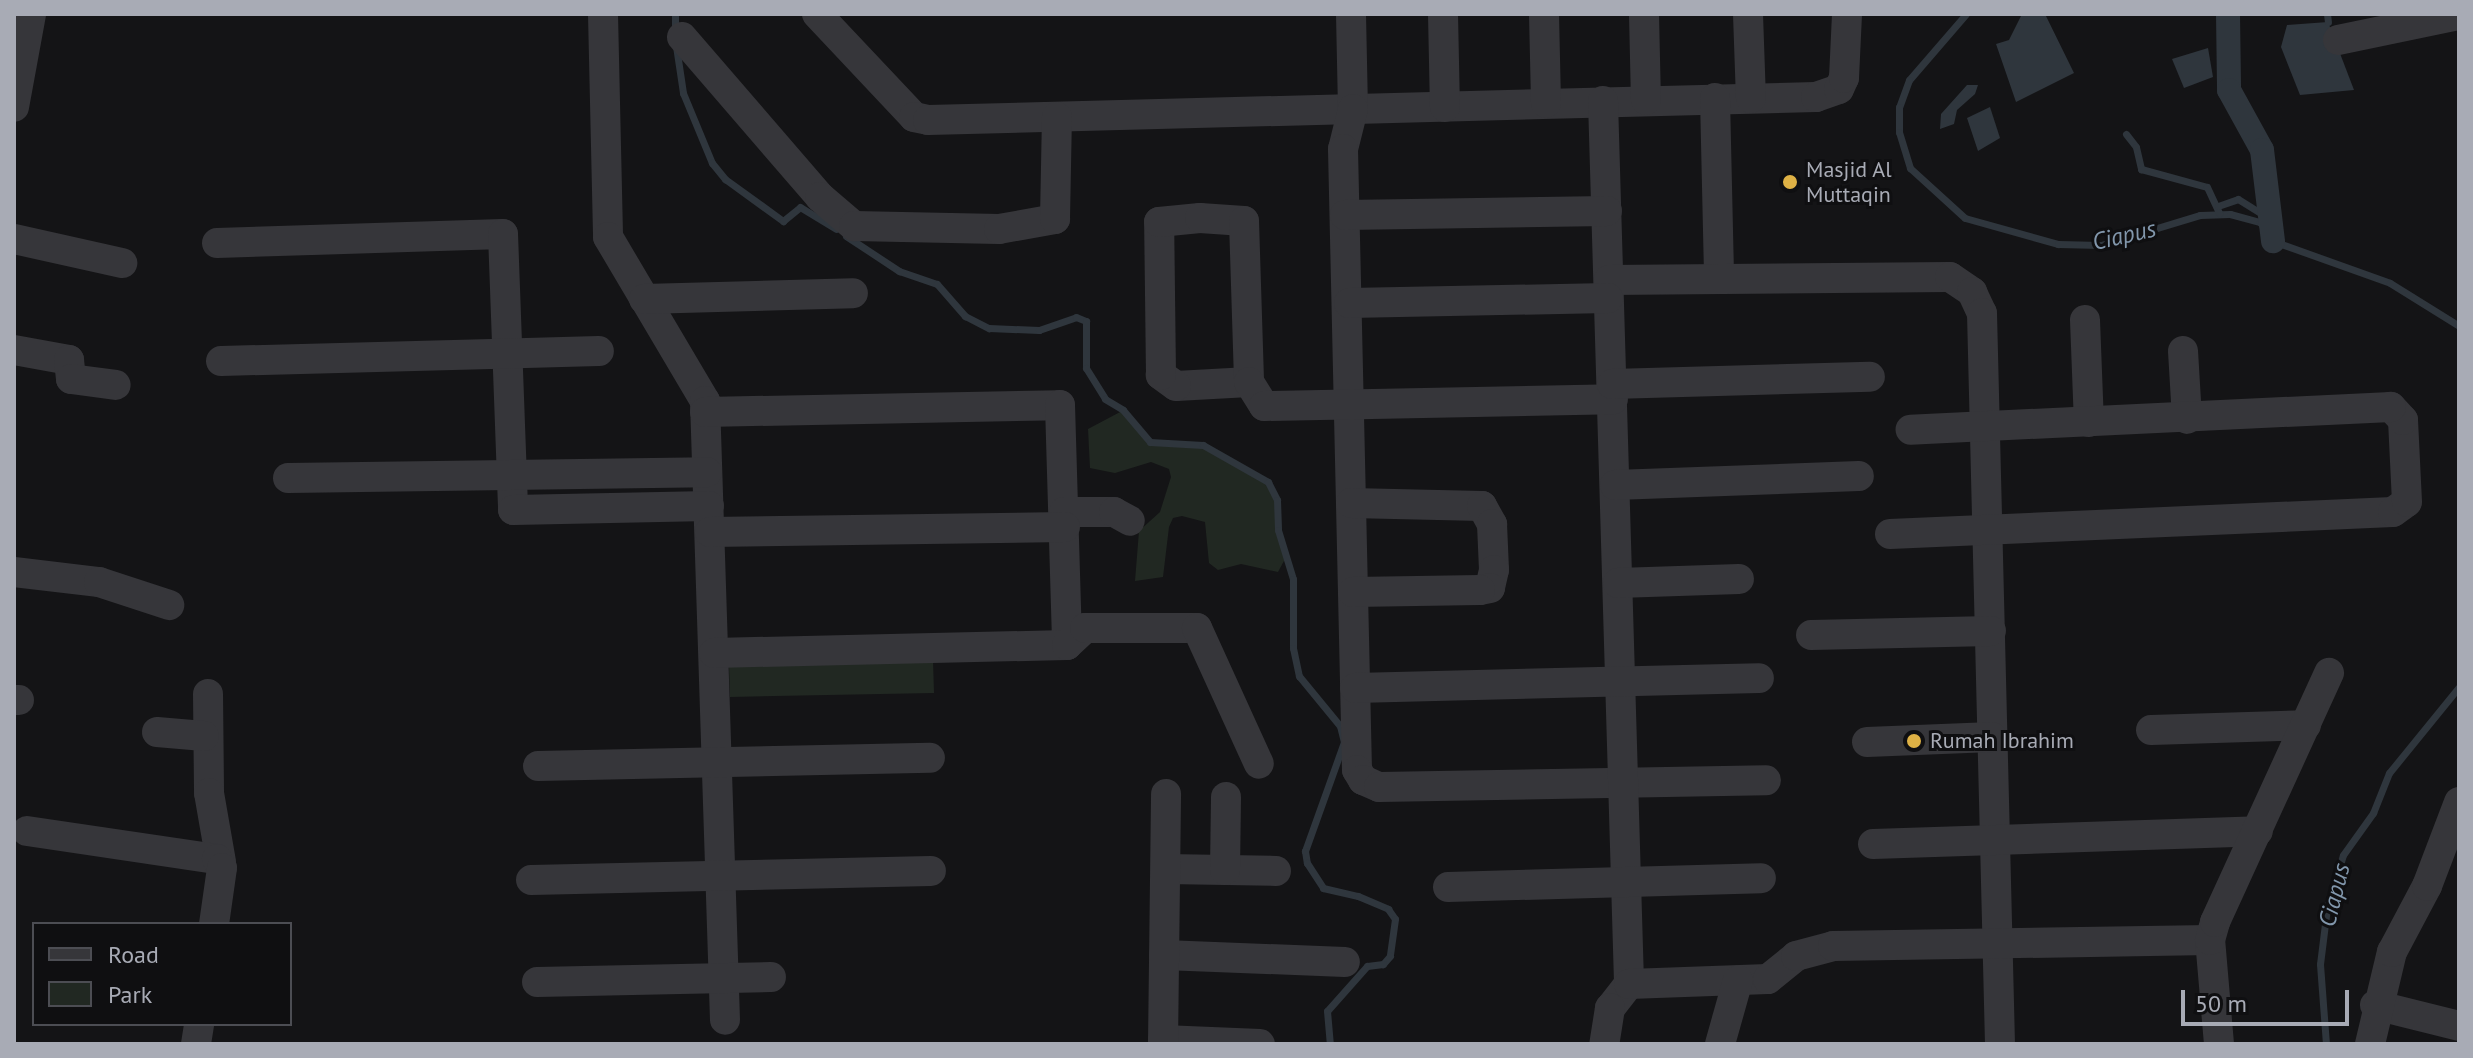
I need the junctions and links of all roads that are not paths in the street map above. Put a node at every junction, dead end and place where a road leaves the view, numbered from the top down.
1 (31, 14) edge
2 (603, 14) edge
3 (817, 14) edge
4 (1351, 14) edge
5 (1443, 14) edge
6 (1544, 14) edge
7 (1644, 14) edge
8 (1748, 14) edge
9 (1847, 14) edge
10 (2459, 15) edge
11 (682, 37) dead end
12 (2338, 40) dead end
13 (1715, 98) junction
14 (1751, 98) junction
15 (1646, 100) junction
16 (1603, 101) junction
17 (1546, 103) junction
18 (14, 107) edge
19 (1445, 107) junction
20 (1353, 109) junction
21 (1057, 117) junction
22 (1607, 211) junction
23 (1345, 215) junction
24 (14, 239) edge
25 (217, 243) dead end
26 (122, 263) dead end
27 (1719, 278) junction
28 (1609, 289) junction
29 (853, 293) dead end
30 (644, 299) junction
31 (1349, 303) junction
32 (2085, 320) dead end
33 (14, 350) edge
34 (599, 351) dead end
35 (2183, 351) dead end
36 (507, 355) junction
37 (221, 361) dead end
38 (1870, 377) dead end
39 (1249, 382) junction
40 (116, 385) dead end
41 (1612, 391) junction
42 (1349, 406) junction
43 (705, 412) junction
44 (2187, 419) junction
45 (2089, 422) junction
46 (1985, 425) junction
47 (1911, 430) dead end
48 (707, 472) junction
49 (639, 473) junction
50 (512, 475) junction
51 (1859, 476) dead end
52 (288, 478) dead end
53 (1615, 485) junction
54 (1351, 503) junction
55 (639, 509) junction
56 (709, 519) junction
57 (1064, 520) junction
58 (1130, 521) dead end
59 (1988, 533) junction
60 (1890, 534) dead end
61 (14, 572) edge
62 (1739, 579) dead end
63 (1618, 583) junction
64 (1353, 592) junction
65 (169, 605) dead end
66 (1073, 628) junction
67 (1991, 631) junction
68 (1811, 635) dead end
69 (714, 653) junction
70 (2329, 673) dead end
71 (1759, 678) dead end
72 (1620, 680) junction
73 (1355, 688) junction
74 (208, 694) dead end
75 (2306, 725) junction
76 (2151, 730) dead end
77 (157, 732) dead end
78 (204, 736) junction
79 (1992, 737) junction
80 (1867, 742) dead end
81 (930, 758) dead end
82 (718, 763) junction
83 (1259, 764) dead end
84 (538, 766) dead end
85 (1766, 780) dead end
86 (1622, 783) junction
87 (1166, 794) dead end
88 (1226, 797) dead end
89 (2459, 802) edge
90 (27, 831) dead end
91 (2258, 831) junction
92 (1995, 841) junction
93 (1873, 844) dead end
94 (221, 862) junction
95 (1166, 869) junction
96 (1225, 870) junction
97 (931, 871) dead end
98 (1276, 871) dead end
99 (721, 875) junction
100 (1761, 878) dead end
101 (531, 880) dead end
102 (1625, 883) junction
103 (1448, 887) dead end
104 (214, 922) edge
105 (2210, 940) junction
106 (1999, 946) junction
107 (1164, 955) junction
108 (1345, 962) dead end
109 (771, 977) dead end
110 (724, 978) junction
111 (1738, 980) junction
112 (537, 982) dead end
113 (1629, 984) junction
114 (2375, 1005) junction
115 (725, 1020) dead end
116 (2459, 1026) edge
117 (1163, 1042) edge
118 (1260, 1044) edge
119 (1604, 1044) edge
120 (1720, 1044) edge
121 (2000, 1044) edge
122 (2219, 1044) edge
123 (2370, 1044) edge

1 - 18 street
2 - 30 street
3 - 21 street
4 - 20 street
5 - 19 street
6 - 17 street
7 - 15 street
8 - 14 street
9 - 14 street
10 - 12 street
11 - 21 street
13 - 14 street
13 - 15 street
13 - 27 street
15 - 16 street
16 - 17 street
16 - 22 street
17 - 19 street
19 - 20 street
20 - 21 street
20 - 23 street
22 - 23 street
22 - 28 street
23 - 31 street
24 - 26 street
25 - 36 street
27 - 28 street
27 - 46 street
28 - 31 street
28 - 41 street
29 - 30 street
30 - 43 street
31 - 42 street
32 - 45 street
33 - 40 street
34 - 36 street
35 - 44 street
36 - 37 street
36 - 50 street
38 - 41 street
39 - 39 street
39 - 42 street
41 - 42 street
41 - 53 street
42 - 54 street
43 - 48 street
43 - 57 street
44 - 45 street
44 - 59 street
45 - 46 street
46 - 47 street
46 - 59 street
48 - 49 street
48 - 56 street
49 - 50 street
49 - 55 street
50 - 52 street
50 - 55 street
51 - 53 street
53 - 63 street
54 - 64 street
54 - 64 street
55 - 56 street
56 - 57 street
56 - 69 street
57 - 58 street
57 - 66 street
59 - 60 street
59 - 67 street
61 - 65 street
62 - 63 street
63 - 72 street
64 - 73 street
66 - 69 street
66 - 83 street
67 - 68 street
67 - 79 street
69 - 82 street
70 - 75 street
71 - 72 street
72 - 73 street
72 - 86 street
73 - 86 street
74 - 78 street
75 - 76 street
75 - 91 street
77 - 78 street
78 - 94 street
79 - 80 street
79 - 92 street
81 - 82 street
82 - 84 street
82 - 99 street
85 - 86 street
86 - 102 street
87 - 95 street
88 - 96 street
89 - 114 street
90 - 94 street
91 - 92 street
91 - 105 street
92 - 93 street
92 - 106 street
94 - 104 street
95 - 96 street
95 - 107 street
96 - 98 street
97 - 99 street
99 - 101 street
99 - 110 street
100 - 102 street
102 - 103 street
102 - 113 street
105 - 106 street
105 - 122 street
106 - 111 street
106 - 121 street
107 - 108 street
107 - 117 street
109 - 110 street
110 - 112 street
110 - 115 street
111 - 113 street
111 - 120 street
113 - 119 street
114 - 116 street
114 - 123 street
117 - 118 street

